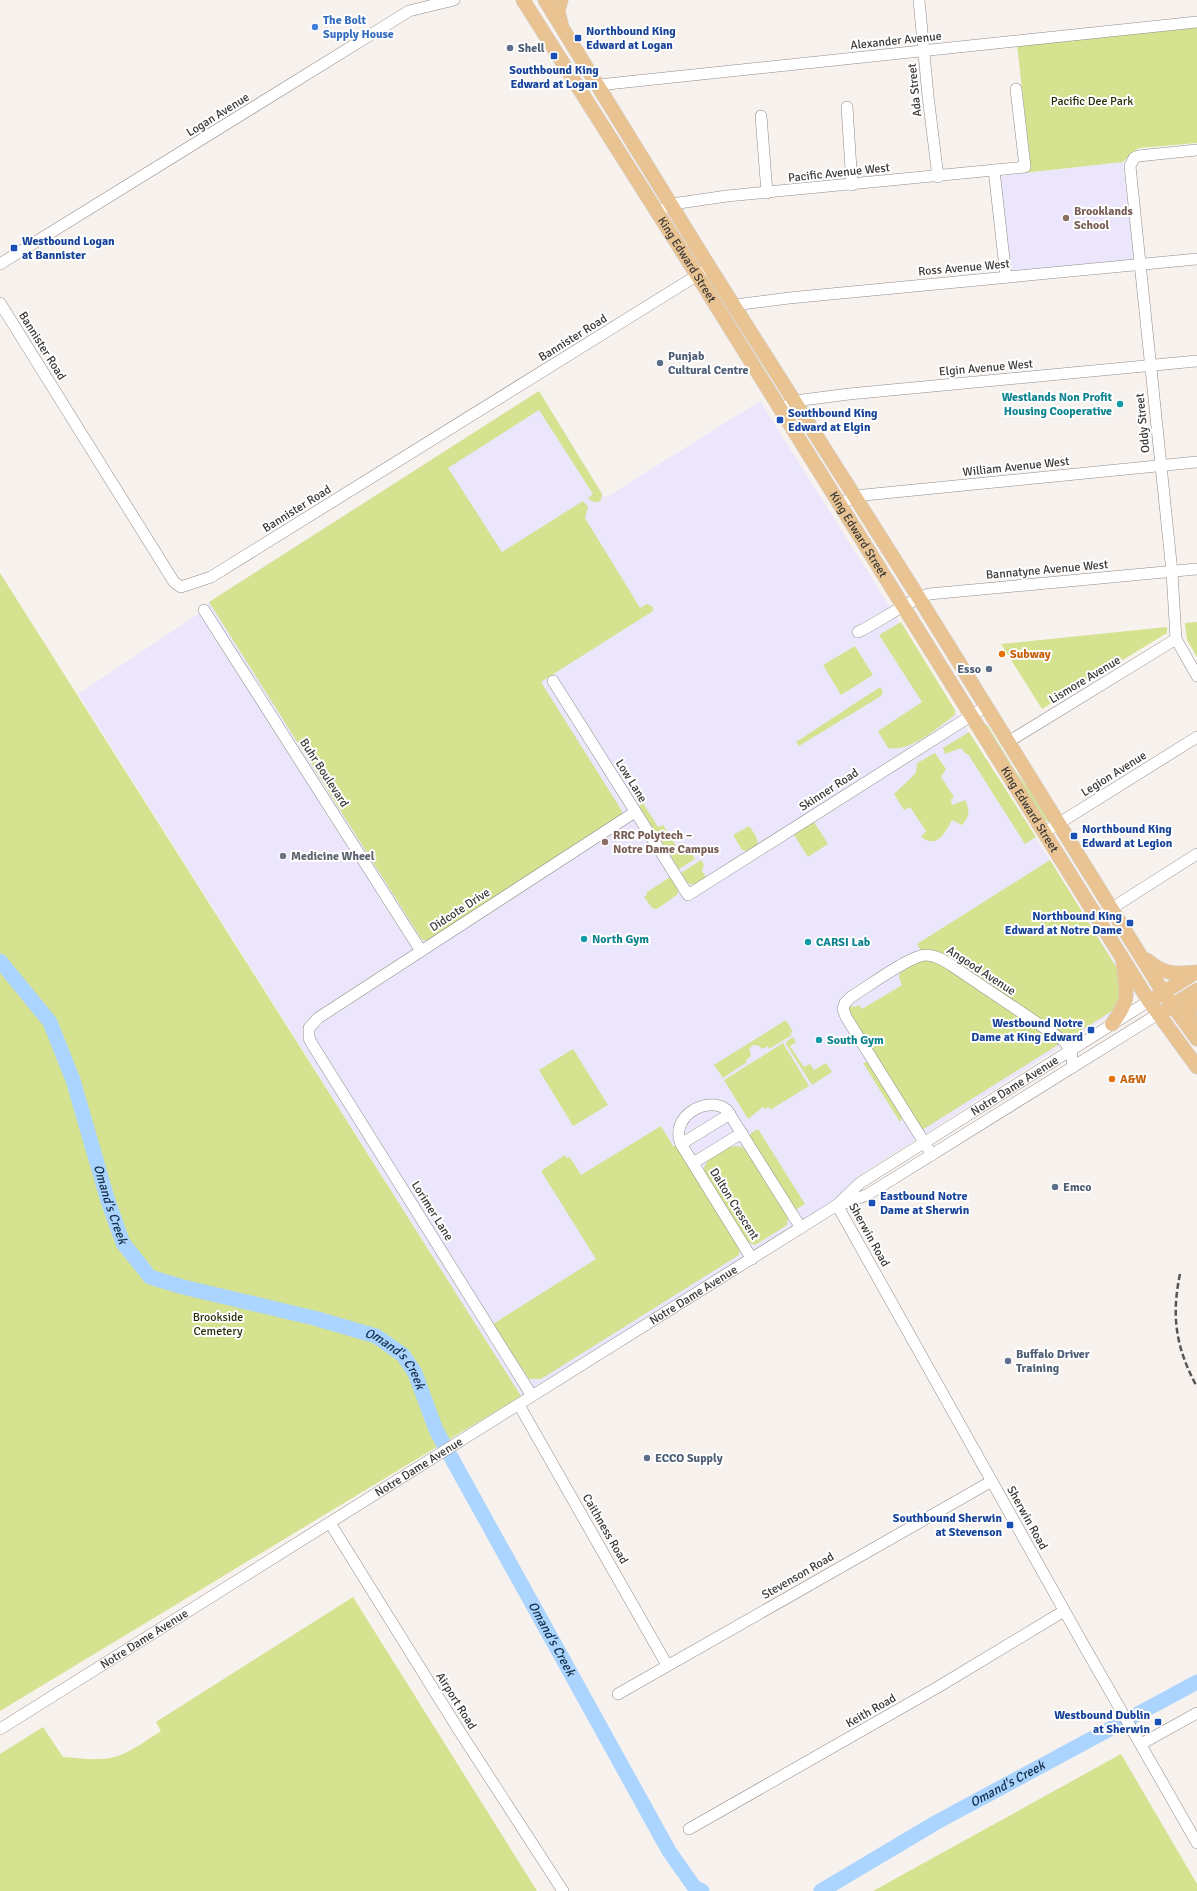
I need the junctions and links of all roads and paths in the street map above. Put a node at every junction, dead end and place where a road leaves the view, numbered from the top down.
1 (454, 0) edge
2 (523, 0) edge
3 (545, 0) edge
4 (561, 0) edge
5 (919, 0) edge
6 (1197, 22) edge
7 (563, 29) junction
8 (924, 52) junction
9 (598, 85) junction
10 (1016, 89) dead end
11 (847, 106) dead end
12 (761, 116) dead end
13 (1197, 150) edge
14 (994, 170) junction
15 (938, 177) junction
16 (852, 185) junction
17 (767, 193) junction
18 (672, 204) junction
19 (657, 212) junction
20 (1197, 259) edge
21 (0, 264) edge
22 (1141, 264) junction
23 (710, 268) junction
24 (697, 276) junction
25 (1006, 277) junction
26 (0, 303) edge
27 (734, 305) junction
28 (1197, 361) edge
29 (1151, 365) junction
30 (795, 401) junction
31 (780, 409) junction
32 (1197, 462) edge
33 (1160, 465) junction
34 (854, 496) junction
35 (840, 505) junction
36 (1197, 569) edge
37 (1172, 572) junction
38 (919, 598) junction
39 (903, 606) junction
40 (204, 610) dead end
41 (858, 632) dead end
42 (1176, 639) junction
43 (1197, 676) edge
44 (553, 681) dead end
45 (985, 707) junction
46 (971, 716) junction
47 (1197, 737) edge
48 (1008, 742) junction
49 (635, 812) junction
50 (1059, 824) junction
51 (1045, 832) junction
52 (1197, 854) edge
53 (688, 895) joint
54 (1111, 908) junction
55 (1098, 916) junction
56 (421, 951) junction
57 (1139, 953) junction
58 (1122, 956) junction
59 (1197, 972) edge
60 (1197, 990) edge
61 (1163, 992) junction
62 (1197, 995) edge
63 (1149, 1001) junction
64 (1172, 1006) junction
65 (1158, 1014) junction
66 (1112, 1024) junction
67 (1195, 1036) edge
68 (310, 1038) joint
69 (1071, 1050) junction
70 (1073, 1067) junction
71 (1197, 1067) edge
72 (730, 1114) junction
73 (962, 1118) junction
74 (970, 1131) junction
75 (742, 1133) junction
76 (924, 1142) junction
77 (681, 1144) junction
78 (932, 1155) junction
79 (693, 1163) junction
80 (837, 1205) junction
81 (801, 1228) junction
82 (752, 1259) junction
83 (532, 1396) junction
84 (519, 1404) junction
85 (992, 1481) junction
86 (330, 1523) junction
87 (1064, 1611) junction
88 (667, 1665) junction
89 (618, 1694) dead end
90 (1197, 1712) edge
91 (0, 1729) edge
92 (1141, 1744) junction
93 (689, 1829) dead end
94 (1197, 1843) edge
95 (563, 1891) edge

1 - 21 street, Logan Avenue
2 - 19 main road, King Edward Street
3 - 7 main road, King Edward Street
4 - 7 main road
5 - 8 street, Ada Street
6 - 8 street, Alexander Avenue
7 - 9 main road, King Edward Street
8 - 9 street, Alexander Avenue
8 - 15 street, Ada Street
9 - 18 main road, King Edward Street
10 - 14 street, Pacific Avenue West
11 - 16 street
12 - 17 street
13 - 22 street, Oddy Street
14 - 15 street, Pacific Avenue West
14 - 25 street
15 - 16 street, Pacific Avenue West
16 - 17 street, Pacific Avenue West
17 - 18 street, Pacific Avenue West
18 - 19 street, Pacific Avenue West
18 - 23 main road, King Edward Street
19 - 24 main road, King Edward Street
20 - 22 street, Ross Avenue West
22 - 25 street, Ross Avenue West
22 - 29 street, Oddy Street
23 - 24 street, Bannister Road
23 - 27 main road, King Edward Street
24 - 26 street, Bannister Road
24 - 31 main road, King Edward Street
25 - 27 street, Ross Avenue West
27 - 30 main road, King Edward Street
28 - 29 street, Elgin Avenue West
29 - 30 street, Elgin Avenue West
29 - 33 street, Oddy Street
30 - 31 street, Elgin Avenue West
30 - 34 main road, King Edward Street
31 - 35 main road, King Edward Street
32 - 33 street, William Avenue West
33 - 34 street, William Avenue West
33 - 37 street, Oddy Street
34 - 35 street, William Avenue West
34 - 38 main road, King Edward Street
35 - 39 main road, King Edward Street
36 - 37 street, Bannatyne Avenue West
37 - 38 street, Bannatyne Avenue West
37 - 42 street, Oddy Street
38 - 39 street, Bannatyne Avenue West
38 - 45 main road, King Edward Street
39 - 41 street, Bannatyne Avenue West
39 - 46 main road, King Edward Street
40 - 56 street, Buhr Boulevard
42 - 43 street, Oddy Street
42 - 48 street, Lismore Avenue
44 - 49 street, Low Lane
45 - 46 street, Skinner Road
45 - 48 main road, King Edward Street
46 - 51 main road, King Edward Street
46 - 53 street, Skinner Road
47 - 50 street, Legion Avenue
48 - 50 main road, King Edward Street
49 - 53 street, Low Lane
49 - 56 street, Didcote Drive
50 - 51 street, Legion Avenue
50 - 54 main road, King Edward Street
51 - 55 main road, King Edward Street
52 - 54 street
54 - 55 street
54 - 57 main road, King Edward Street
55 - 58 main road, King Edward Street
56 - 68 street, Didcote Drive
57 - 59 main road
57 - 61 main road, King Edward Street
58 - 63 main road, King Edward Street
58 - 66 main road
59 - 61 main road, Notre Dame Avenue
60 - 64 main road, Notre Dame Avenue
61 - 63 main road, Notre Dame Avenue
61 - 64 main road, King Edward Street
62 - 67 main road
63 - 65 main road, King Edward Street
63 - 66 street, Notre Dame Avenue
64 - 65 main road, Notre Dame Avenue
64 - 67 main road, King Edward Street
65 - 70 street, Notre Dame Avenue
65 - 71 main road, King Edward Street
66 - 69 street, Notre Dame Avenue
68 - 83 street, Lorimer Lane
69 - 70 street
69 - 73 street, Notre Dame Avenue
69 - 76 street, Angood Avenue
70 - 74 street, Notre Dame Avenue
72 - 75 street, Dalton Crescent
72 - 77 street
72 - 77 street, Dalton Crescent
73 - 74 street
73 - 76 street, Notre Dame Avenue
74 - 78 street, Notre Dame Avenue
75 - 79 street, Dalton Crescent
75 - 81 street, Dalton Crescent
76 - 78 street, Angood Avenue
76 - 80 street, Notre Dame Avenue
77 - 79 street, Dalton Crescent
78 - 80 street, Notre Dame Avenue
79 - 82 street, Dalton Crescent
80 - 81 street, Notre Dame Avenue
80 - 85 street, Sherwin Road
81 - 82 street, Notre Dame Avenue
82 - 83 street, Notre Dame Avenue
83 - 84 street, Notre Dame Avenue
84 - 86 street, Notre Dame Avenue
84 - 88 street, Caithness Road
85 - 87 street, Sherwin Road
85 - 88 street, Stevenson Road
86 - 91 street, Notre Dame Avenue
86 - 95 street, Airport Road
87 - 92 street, Sherwin Road
87 - 93 street, Keith Road
88 - 89 street, Stevenson Road
90 - 92 street
92 - 94 street, Sherwin Road

